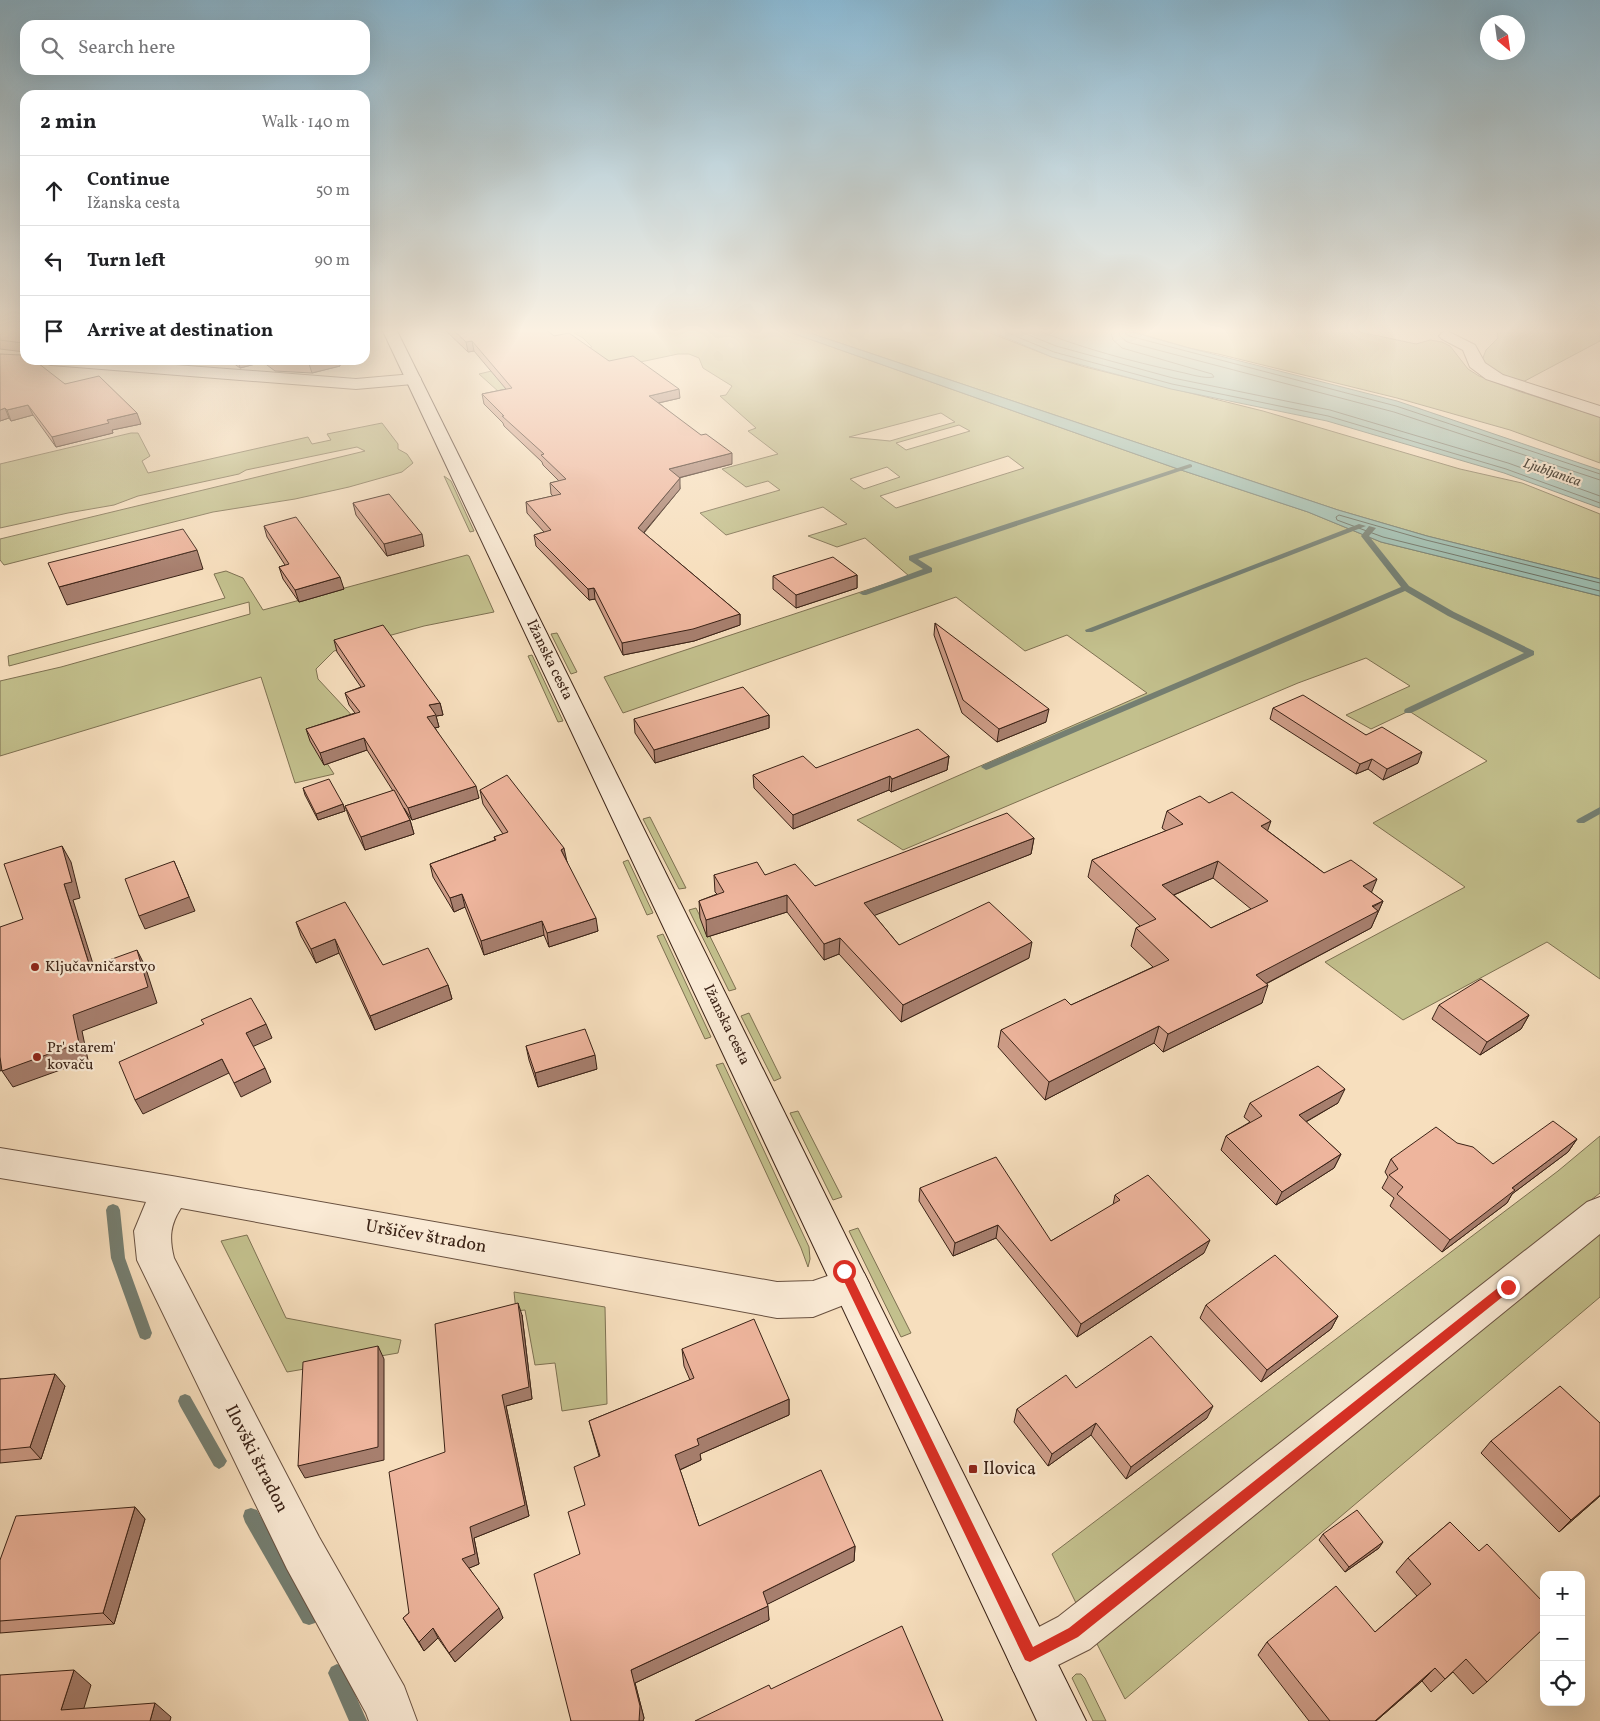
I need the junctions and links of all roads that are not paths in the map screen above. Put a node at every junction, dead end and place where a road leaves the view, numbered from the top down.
1 (427, 409) edge
2 (0, 1163) edge
3 (172, 1191) junction
4 (1600, 1213) edge
5 (851, 1285) junction
6 (1030, 1656) junction
7 (393, 1721) edge
8 (1062, 1721) edge

1 - 5 street, Ižanska cesta
2 - 3 street, Uršičev štradon
3 - 5 street, Uršičev štradon
3 - 7 street, Ilovški štradon
4 - 6 street
5 - 6 street, Ižanska cesta
6 - 8 street, Ižanska cesta

